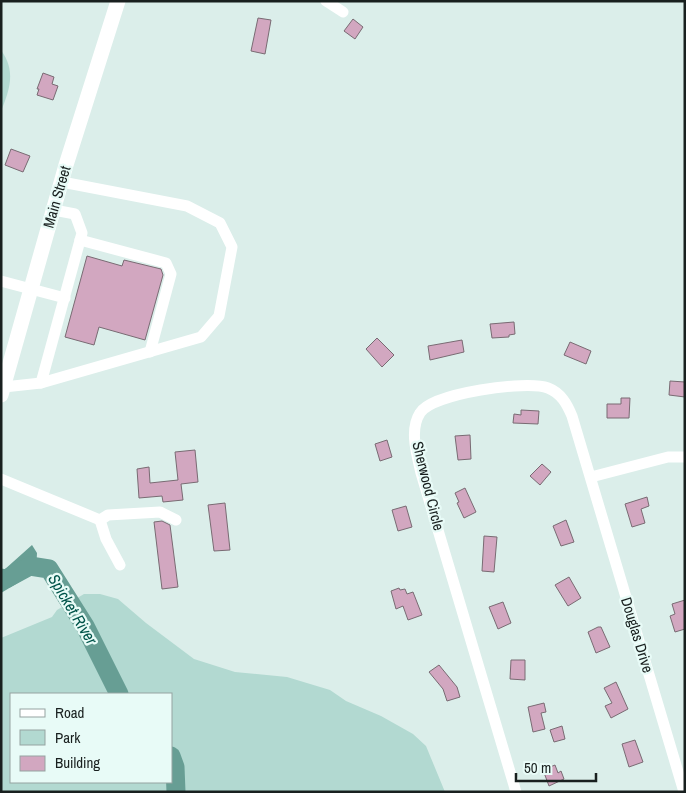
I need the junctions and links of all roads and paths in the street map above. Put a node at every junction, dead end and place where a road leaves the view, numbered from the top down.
1 (118, 1) edge
2 (326, 1) edge
3 (343, 12) dead end
4 (62, 182) junction
5 (54, 210) junction
6 (80, 240) junction
7 (1, 281) edge
8 (31, 289) junction
9 (65, 298) junction
10 (150, 352) junction
11 (42, 383) junction
12 (2, 391) edge
13 (685, 457) edge
14 (590, 477) junction
15 (1, 480) edge
16 (100, 520) junction
17 (176, 520) dead end
18 (120, 565) dead end
19 (516, 792) edge
20 (684, 792) edge

1 - 4 main road, Main Street
2 - 3 street
4 - 5 main road, Main Street
4 - 10 street
5 - 6 street
5 - 8 main road, Main Street
6 - 9 street
6 - 10 street
7 - 8 street
8 - 9 street
8 - 12 main road, Main Street
9 - 11 street
10 - 11 street
11 - 12 street
13 - 14 street
14 - 19 street, Sherwood Circle
14 - 20 street, Douglas Drive
15 - 16 street
16 - 17 street
16 - 18 street

